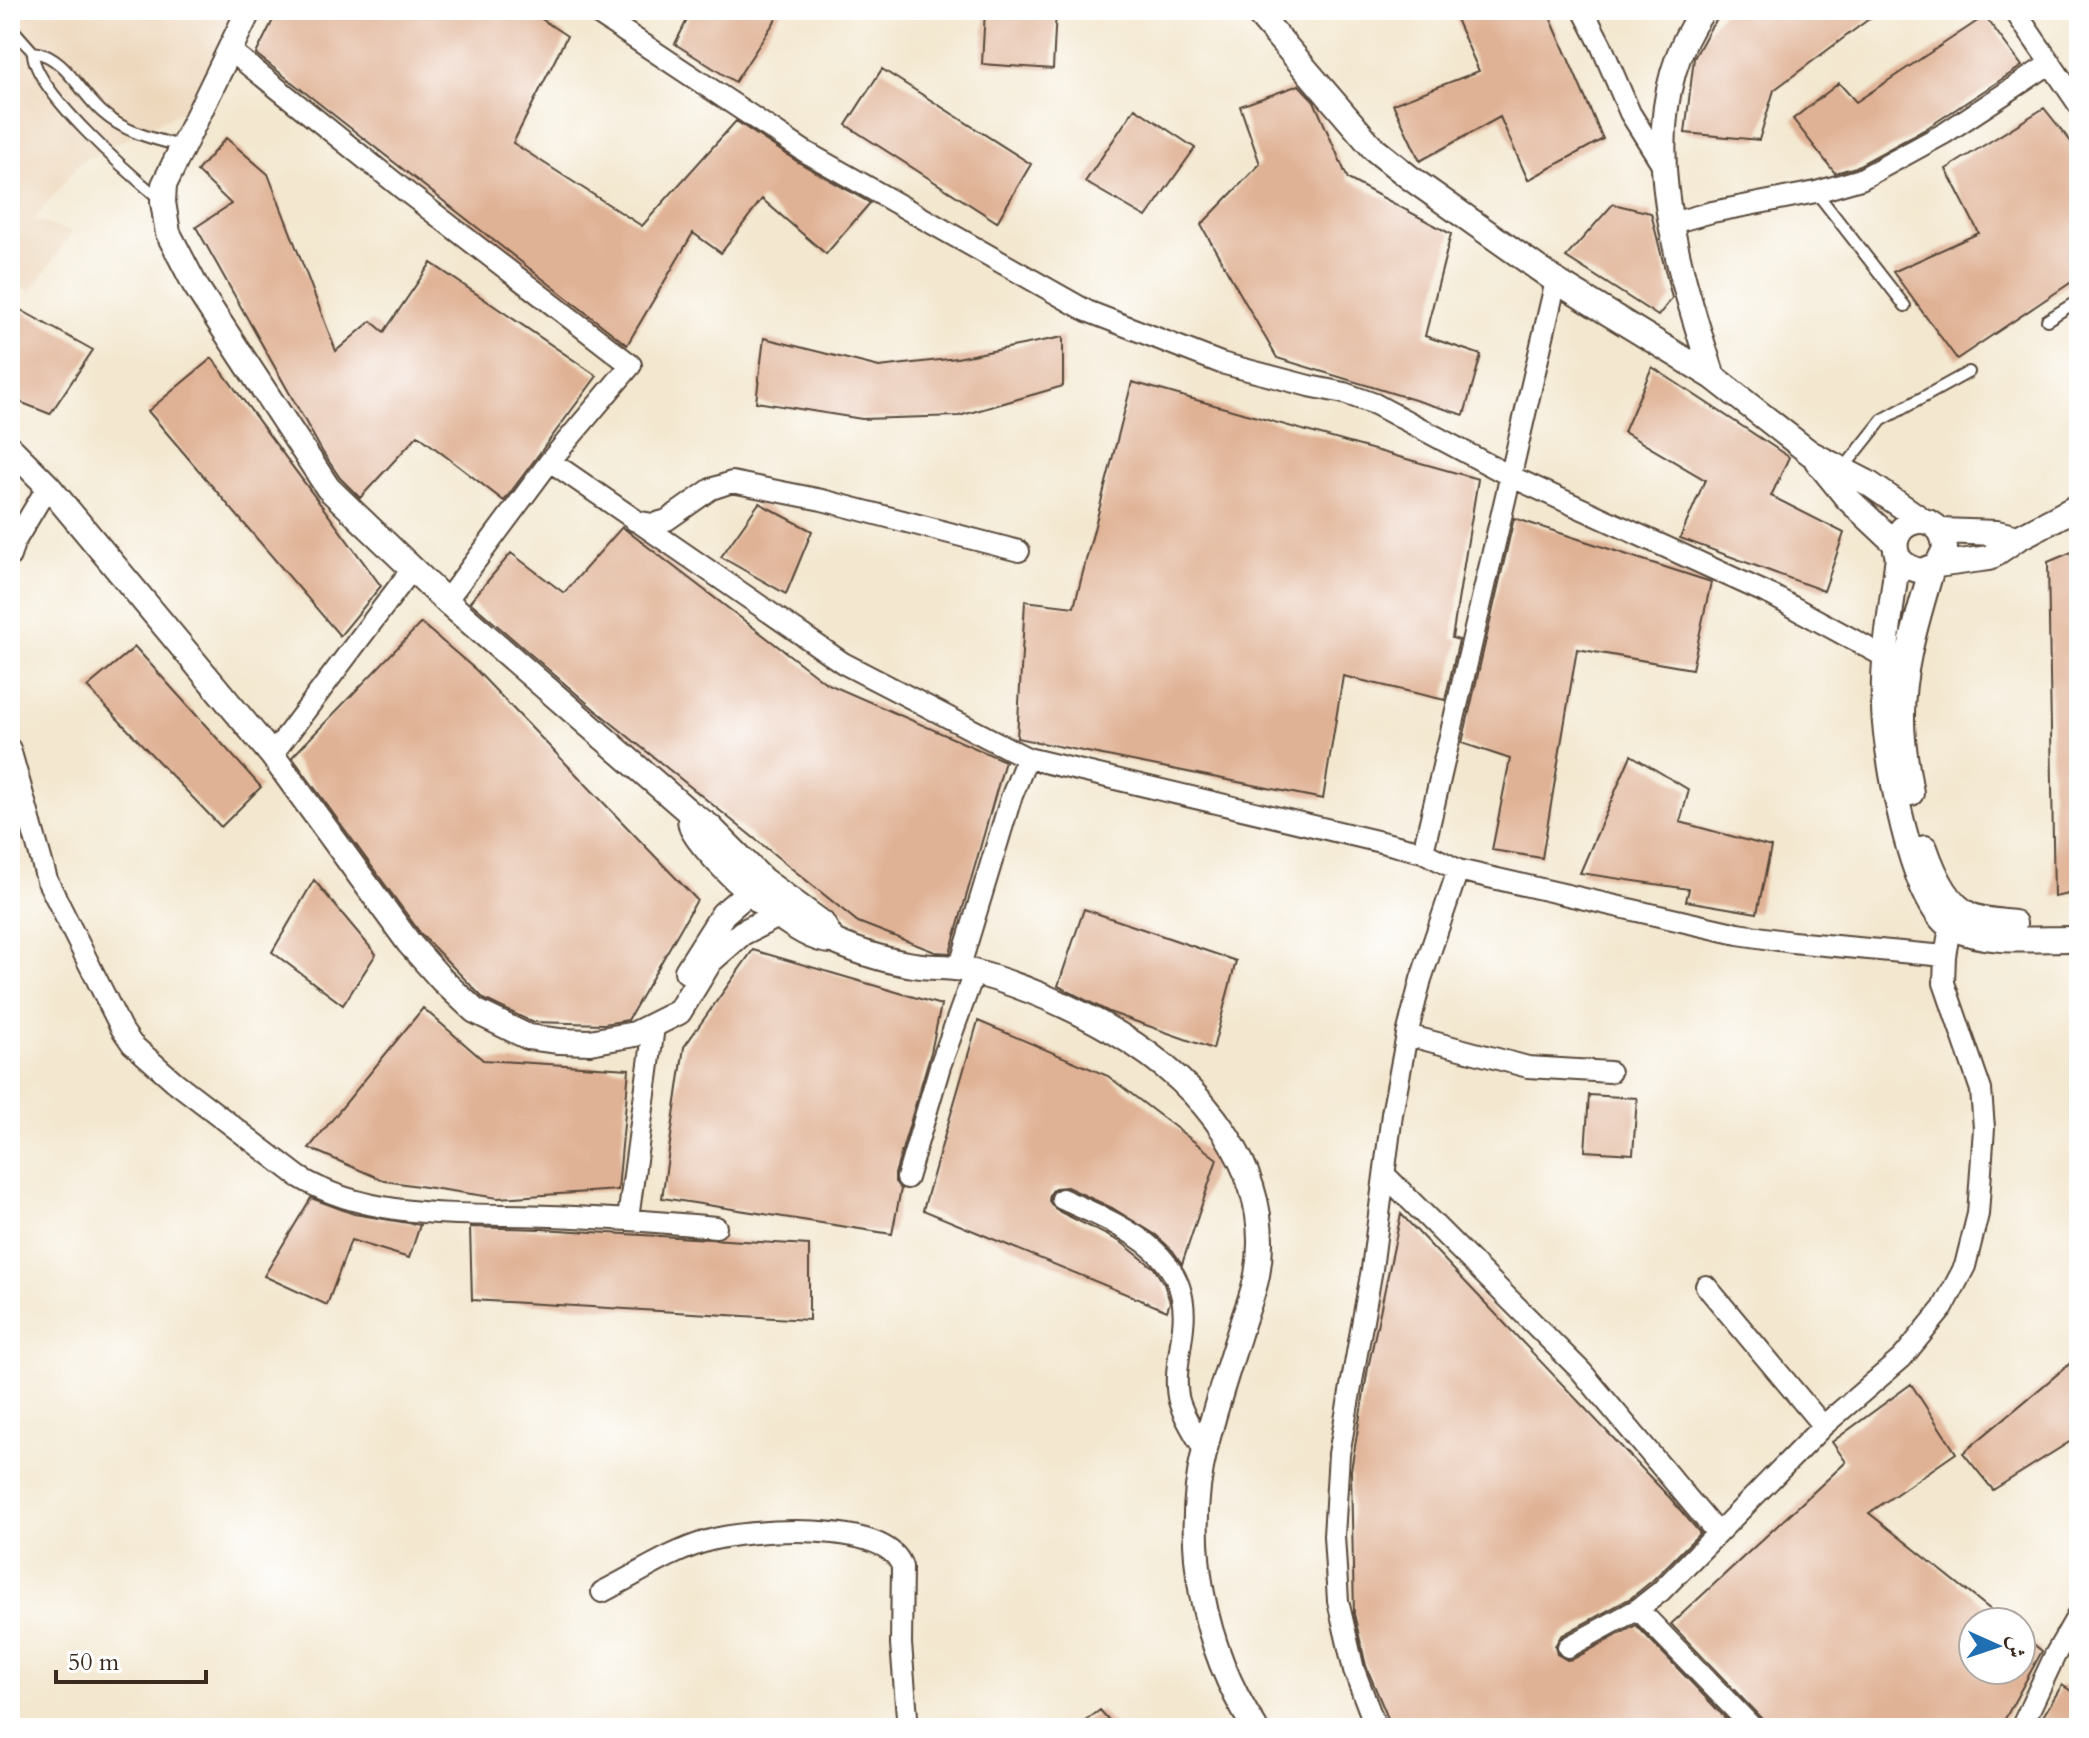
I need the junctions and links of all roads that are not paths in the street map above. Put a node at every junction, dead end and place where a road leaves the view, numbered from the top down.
1 (249, 10) edge
2 (592, 10) edge
3 (1255, 10) edge
4 (1583, 10) edge
5 (1703, 10) edge
6 (2014, 10) edge
7 (10, 26) edge
8 (231, 51) junction
9 (33, 52) junction
10 (2051, 63) junction
11 (2075, 91) edge
12 (182, 146) junction
13 (1662, 164) junction
14 (1816, 192) junction
15 (163, 202) junction
16 (1672, 223) junction
17 (1556, 281) junction
18 (2079, 300) edge
19 (1905, 306) dead end
20 (2047, 320) dead end
21 (1969, 372) dead end
22 (1713, 377) junction
23 (10, 448) edge
24 (1810, 453) junction
25 (550, 461) junction
26 (1846, 471) junction
27 (1510, 476) junction
28 (48, 486) junction
29 (2079, 506) edge
30 (635, 521) junction
31 (1932, 526) junction
32 (2018, 538) junction
33 (1897, 549) junction
34 (1019, 551) dead end
35 (10, 556) edge
36 (1934, 566) junction
37 (412, 569) junction
38 (446, 601) junction
39 (1885, 657) junction
40 (10, 749) edge
41 (272, 755) junction
42 (1027, 758) junction
43 (1897, 760) junction
44 (1423, 852) junction
45 (1458, 870) junction
46 (756, 886) junction
47 (778, 915) junction
48 (2079, 925) edge
49 (1950, 927) junction
50 (2079, 939) edge
51 (833, 941) junction
52 (1945, 956) junction
53 (966, 971) junction
54 (662, 1022) junction
55 (1407, 1035) junction
56 (1610, 1072) dead end
57 (1385, 1175) junction
58 (907, 1178) dead end
59 (1062, 1199) dead end
60 (628, 1219) junction
61 (716, 1227) dead end
62 (1706, 1286) dead end
63 (1823, 1426) junction
64 (1204, 1450) junction
65 (1717, 1533) junction
66 (602, 1592) dead end
67 (1638, 1609) junction
68 (2079, 1613) edge
69 (1568, 1647) dead end
70 (908, 1728) edge
71 (1255, 1728) edge
72 (1376, 1728) edge
73 (1753, 1728) edge
74 (2021, 1728) edge

1 - 8 street
2 - 27 street
3 - 17 street
4 - 13 street
5 - 13 street
6 - 10 street
7 - 9 lane
8 - 12 street
8 - 25 street
9 - 12 lane
9 - 15 lane
10 - 11 street
10 - 14 street
12 - 15 street
13 - 16 street
14 - 16 street
14 - 19 lane
15 - 37 street
16 - 22 street
17 - 22 street
17 - 27 street
18 - 20 lane
21 - 26 lane
22 - 24 street
23 - 28 street
24 - 26 street
24 - 33 street
25 - 30 street
25 - 38 street
26 - 31 street
27 - 39 street
27 - 44 street
28 - 35 street
28 - 41 street
29 - 32 street
30 - 34 street
30 - 42 street
31 - 32 street
31 - 33 street
31 - 36 street
32 - 36 street
33 - 36 street
33 - 39 street
36 - 43 street
37 - 38 street
37 - 41 street
38 - 46 street
39 - 43 street
40 - 60 street
41 - 54 street
42 - 44 street
42 - 53 street
43 - 48 street
43 - 49 street
44 - 45 street
45 - 52 street
45 - 55 street
46 - 47 street
46 - 51 street
46 - 54 street
47 - 51 street
47 - 54 street
49 - 50 street
49 - 52 street
51 - 53 street
52 - 63 street
53 - 58 street
53 - 64 street
54 - 60 street
55 - 56 street
55 - 57 street
57 - 65 street
57 - 72 street
59 - 64 street
60 - 61 street
62 - 63 street
63 - 65 street
64 - 71 street
65 - 67 street
66 - 70 street
67 - 69 street
67 - 73 street
68 - 74 street

